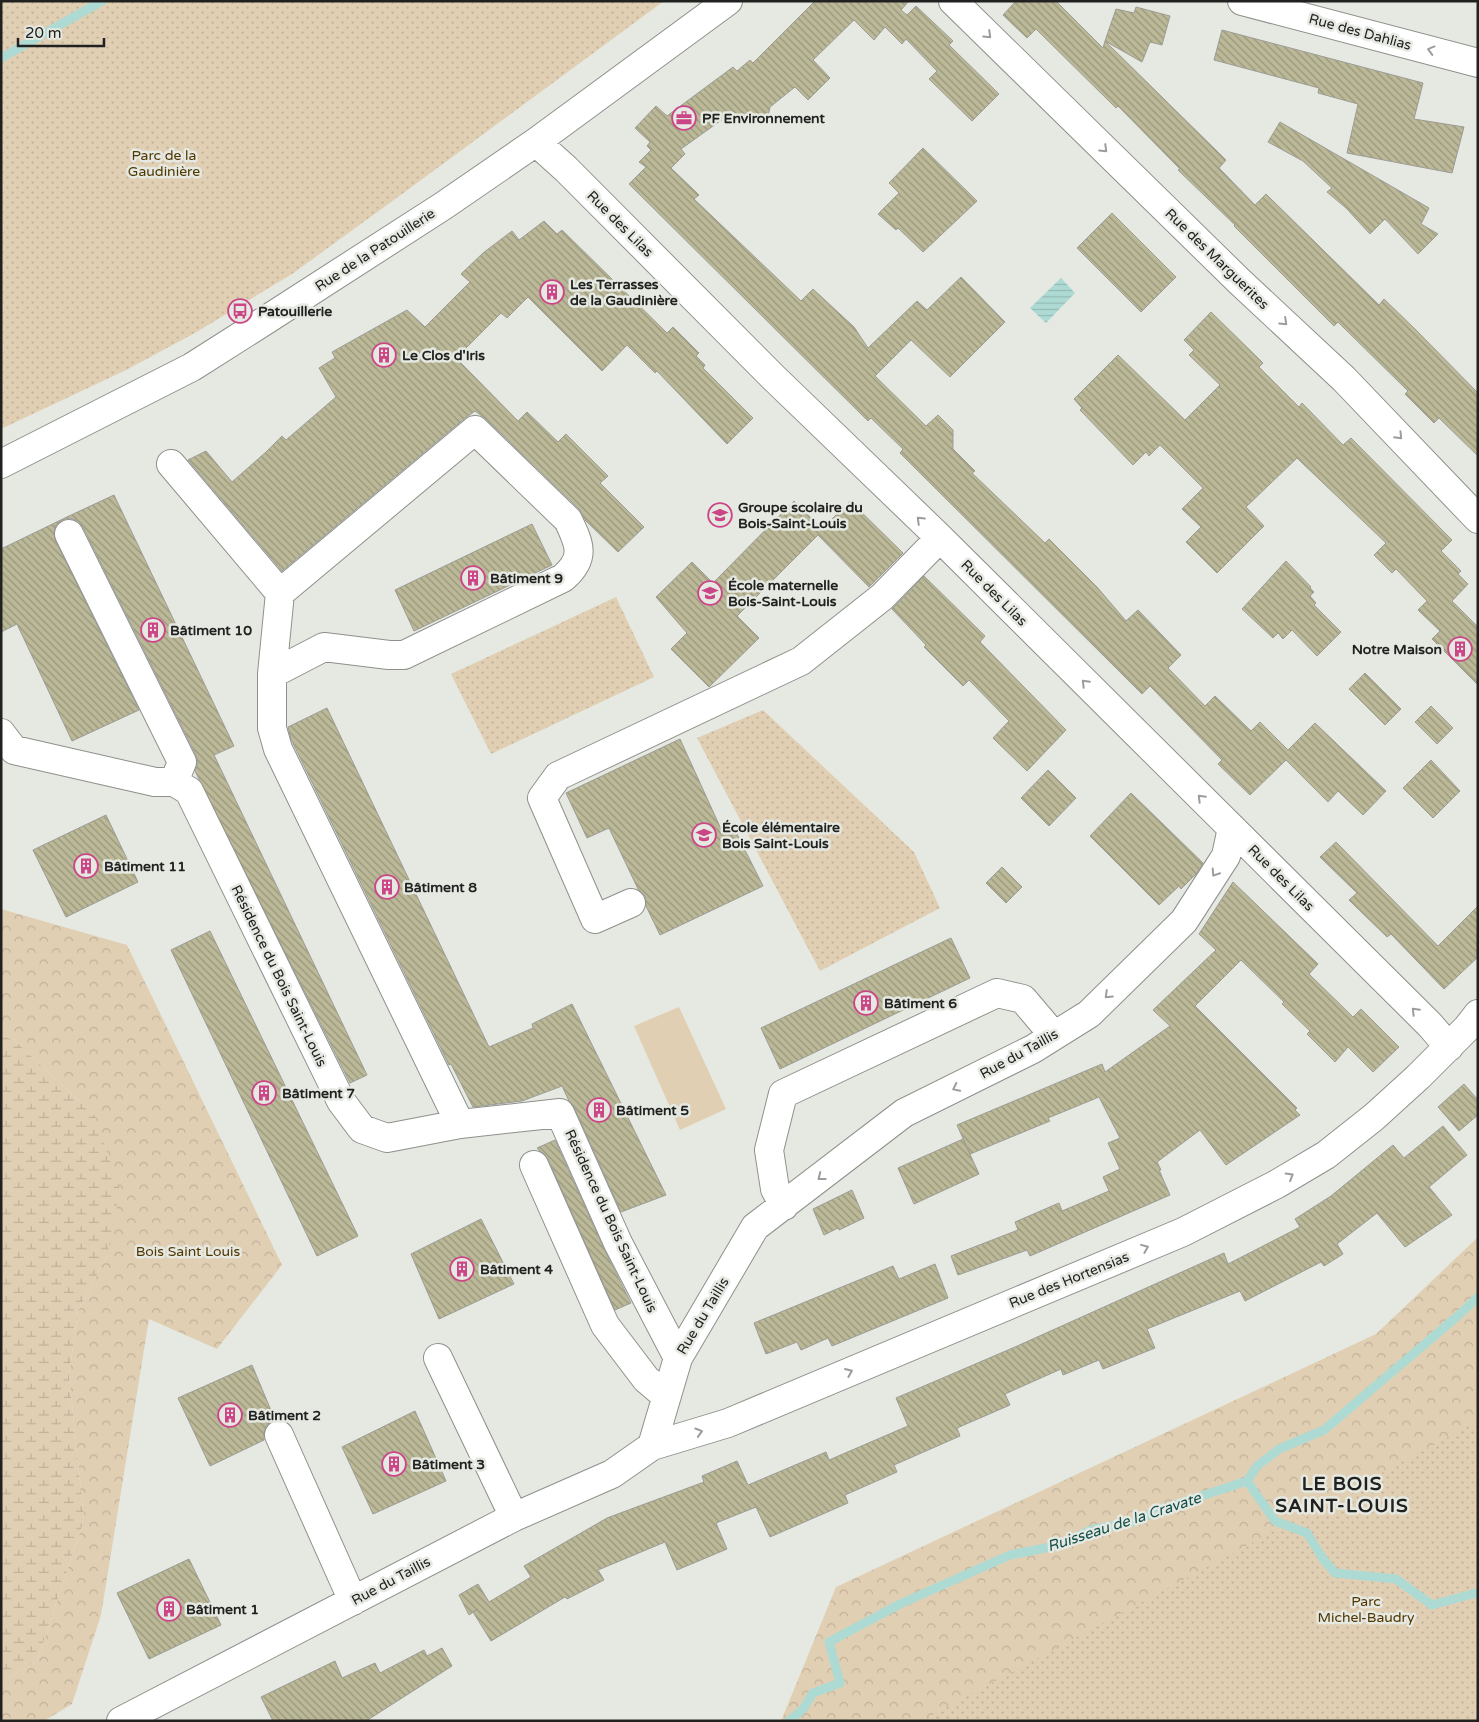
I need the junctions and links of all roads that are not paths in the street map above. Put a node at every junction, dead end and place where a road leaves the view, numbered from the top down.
1 (728, 1) edge
2 (953, 1) edge
3 (1242, 1) edge
4 (1478, 62) edge
5 (536, 142) junction
6 (1, 464) edge
7 (171, 464) dead end
8 (1478, 519) edge
9 (69, 534) dead end
10 (939, 539) junction
11 (280, 593) junction
12 (272, 674) junction
13 (1, 733) edge
14 (174, 782) junction
15 (1232, 828) junction
16 (631, 903) dead end
17 (1478, 1014) edge
18 (1052, 1037) junction
19 (1448, 1046) junction
20 (460, 1124) junction
21 (534, 1165) dead end
22 (784, 1206) junction
23 (438, 1358) dead end
24 (678, 1358) junction
25 (666, 1396) junction
26 (279, 1435) dead end
27 (652, 1446) junction
28 (514, 1517) junction
29 (353, 1601) junction
30 (121, 1721) edge

1 - 5 street, Rue de la Patouillerie
2 -> 8 street, Rue des Marguerites
4 -> 3 street, Rue des Dahlias
5 - 6 street, Rue de la Patouillerie
10 -> 5 street, Rue des Lilas
7 - 11 street
9 - 14 street
15 -> 10 street, Rue des Lilas
10 - 16 street
11 - 12 street
11 - 12 street
12 - 20 street
13 - 14 street
14 - 20 street, Résidence du Bois Saint-Louis
15 -> 18 street, Rue du Taillis
19 -> 15 street, Rue des Lilas
17 - 19 street, Rue des Hortensias
18 -> 22 street, Rue du Taillis
18 - 22 street
27 -> 19 street, Rue des Hortensias
20 - 24 street, Résidence du Bois Saint-Louis
21 - 25 street
22 - 24 street, Rue du Taillis
23 - 28 street
24 - 25 street, Rue du Taillis
25 - 27 street, Rue du Taillis
26 - 29 street
27 - 28 street, Rue du Taillis
28 - 29 street, Rue du Taillis
29 - 30 street, Rue du Taillis

